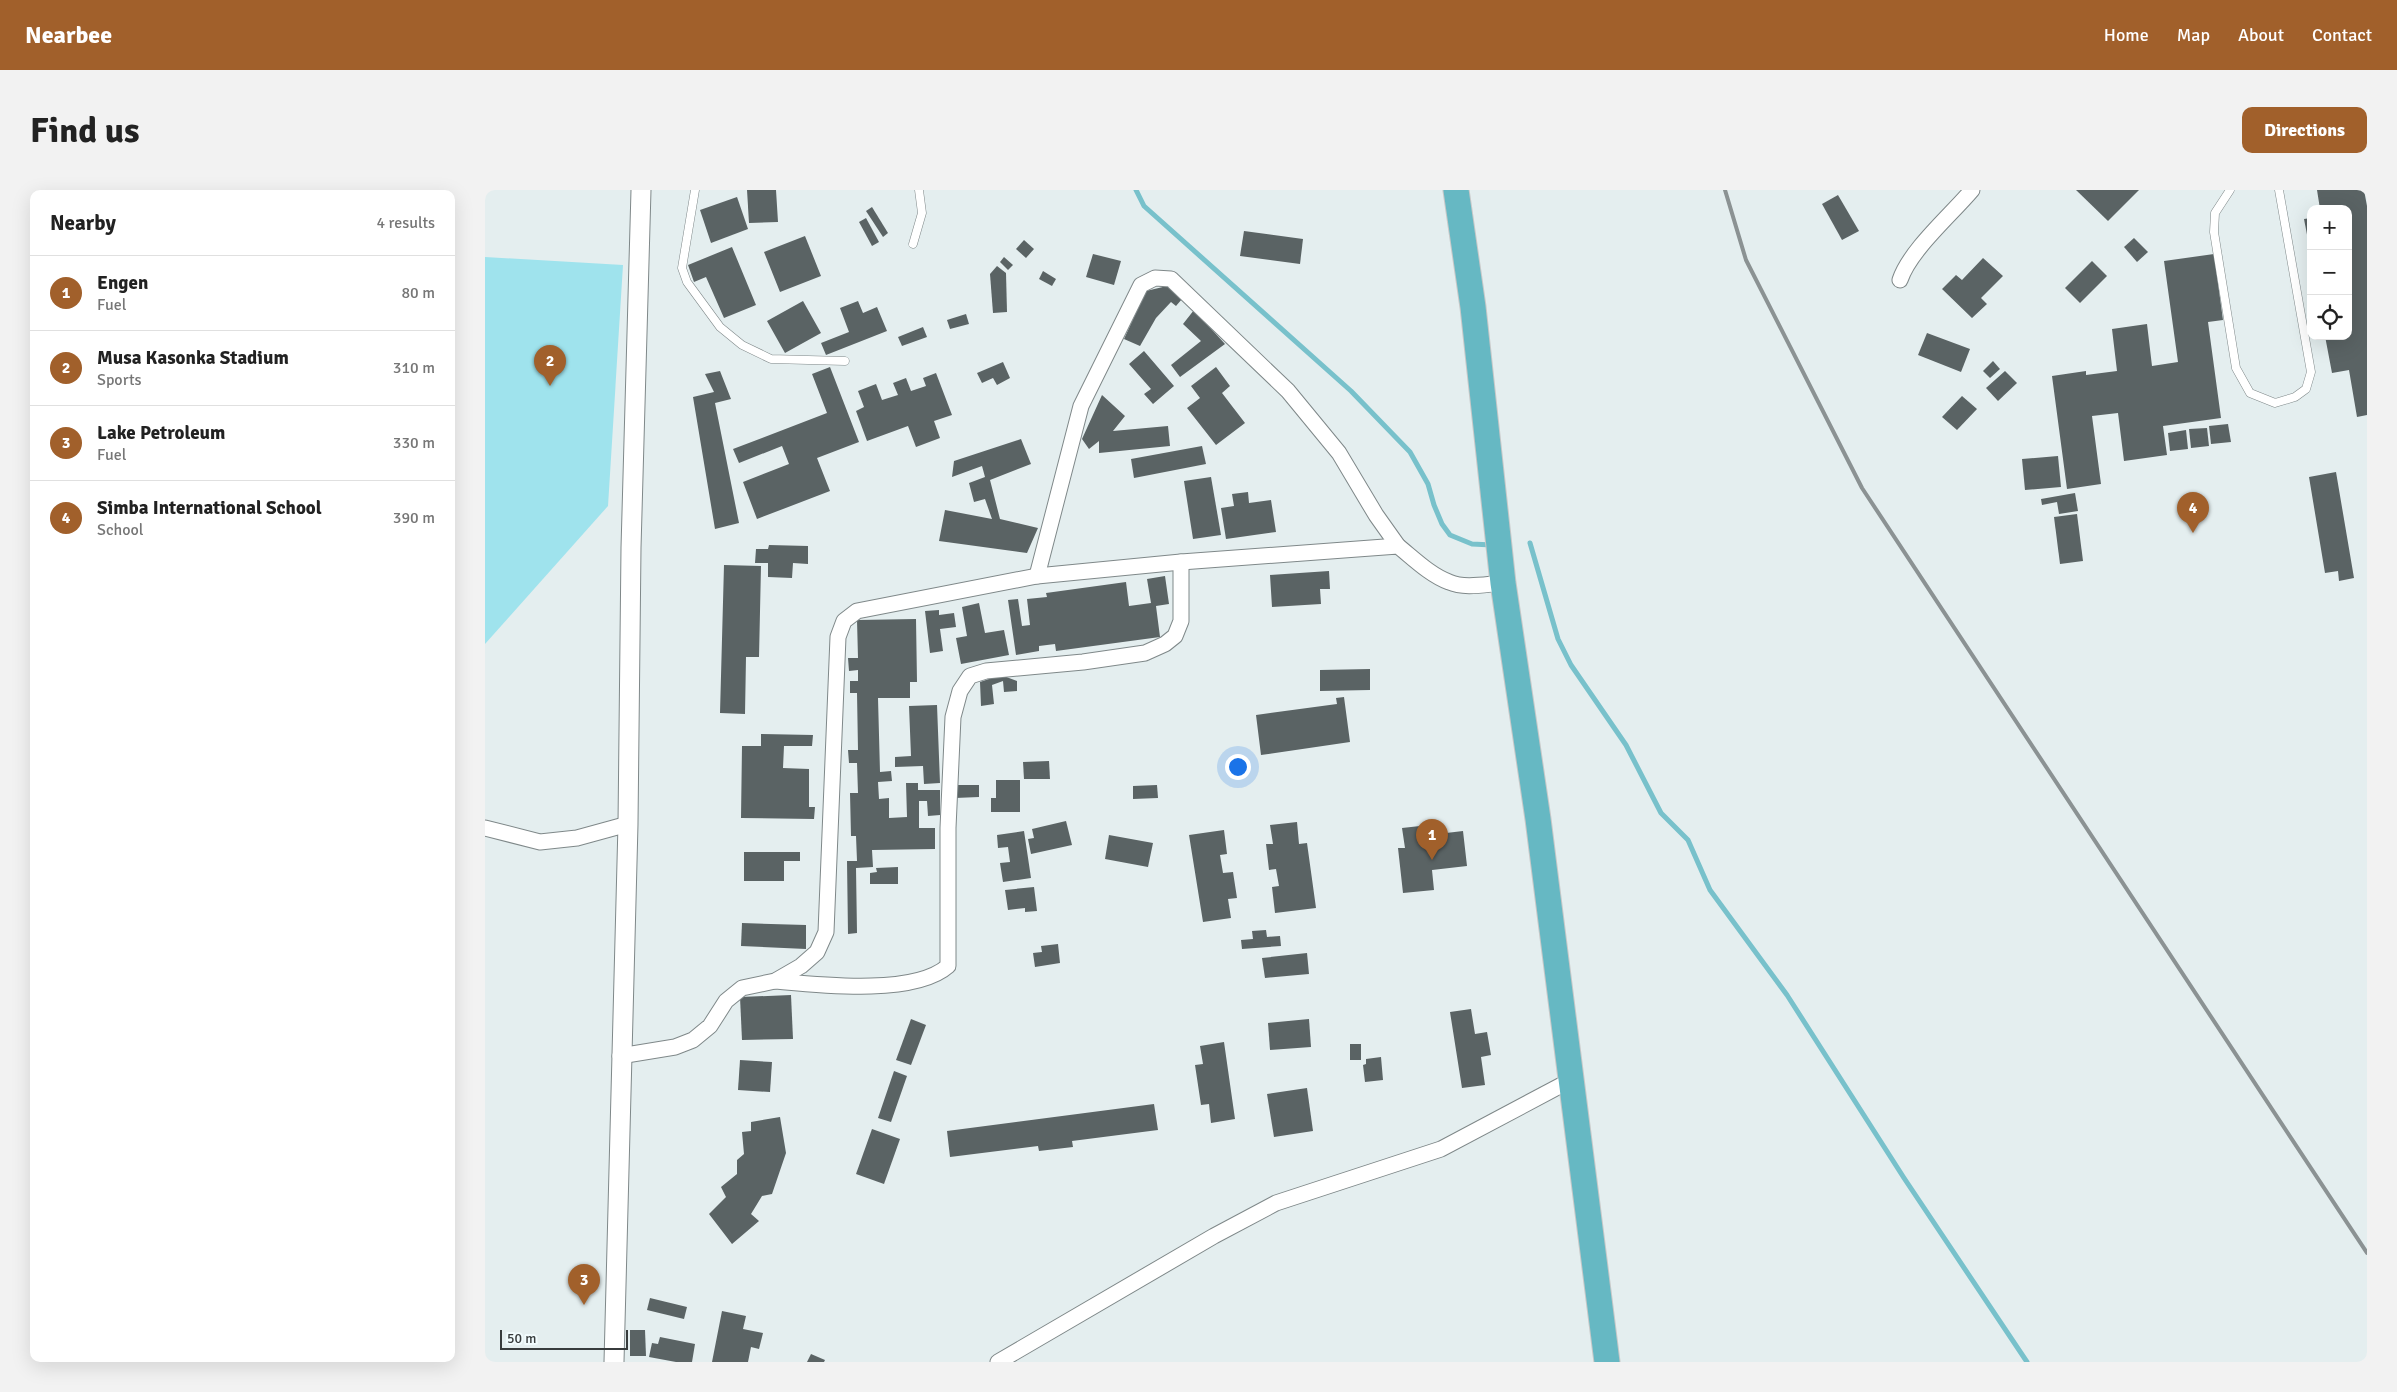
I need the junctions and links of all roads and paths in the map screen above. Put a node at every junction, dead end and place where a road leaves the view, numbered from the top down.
1 (641, 190) edge
2 (695, 190) edge
3 (919, 190) edge
4 (1456, 190) edge
5 (1973, 190) edge
6 (2230, 190) edge
7 (2279, 190) edge
8 (913, 244) dead end
9 (1900, 280) dead end
10 (845, 361) dead end
11 (1398, 546) junction
12 (1181, 562) junction
13 (1037, 576) junction
14 (1503, 583) junction
15 (628, 824) junction
16 (485, 828) edge
17 (775, 981) junction
18 (621, 1056) junction
19 (1571, 1080) junction
20 (615, 1362) edge
21 (998, 1362) edge
22 (1607, 1362) edge

1 - 15 street
2 - 10 lane
3 - 8 lane
4 - 14 highway
5 - 9 street
6 - 7 lane
11 - 12 street
11 - 13 street
11 - 14 street
12 - 13 street
12 - 17 street
13 - 17 street
14 - 19 highway
15 - 16 street
15 - 18 street
17 - 18 street
18 - 20 street
19 - 21 street
19 - 22 highway

